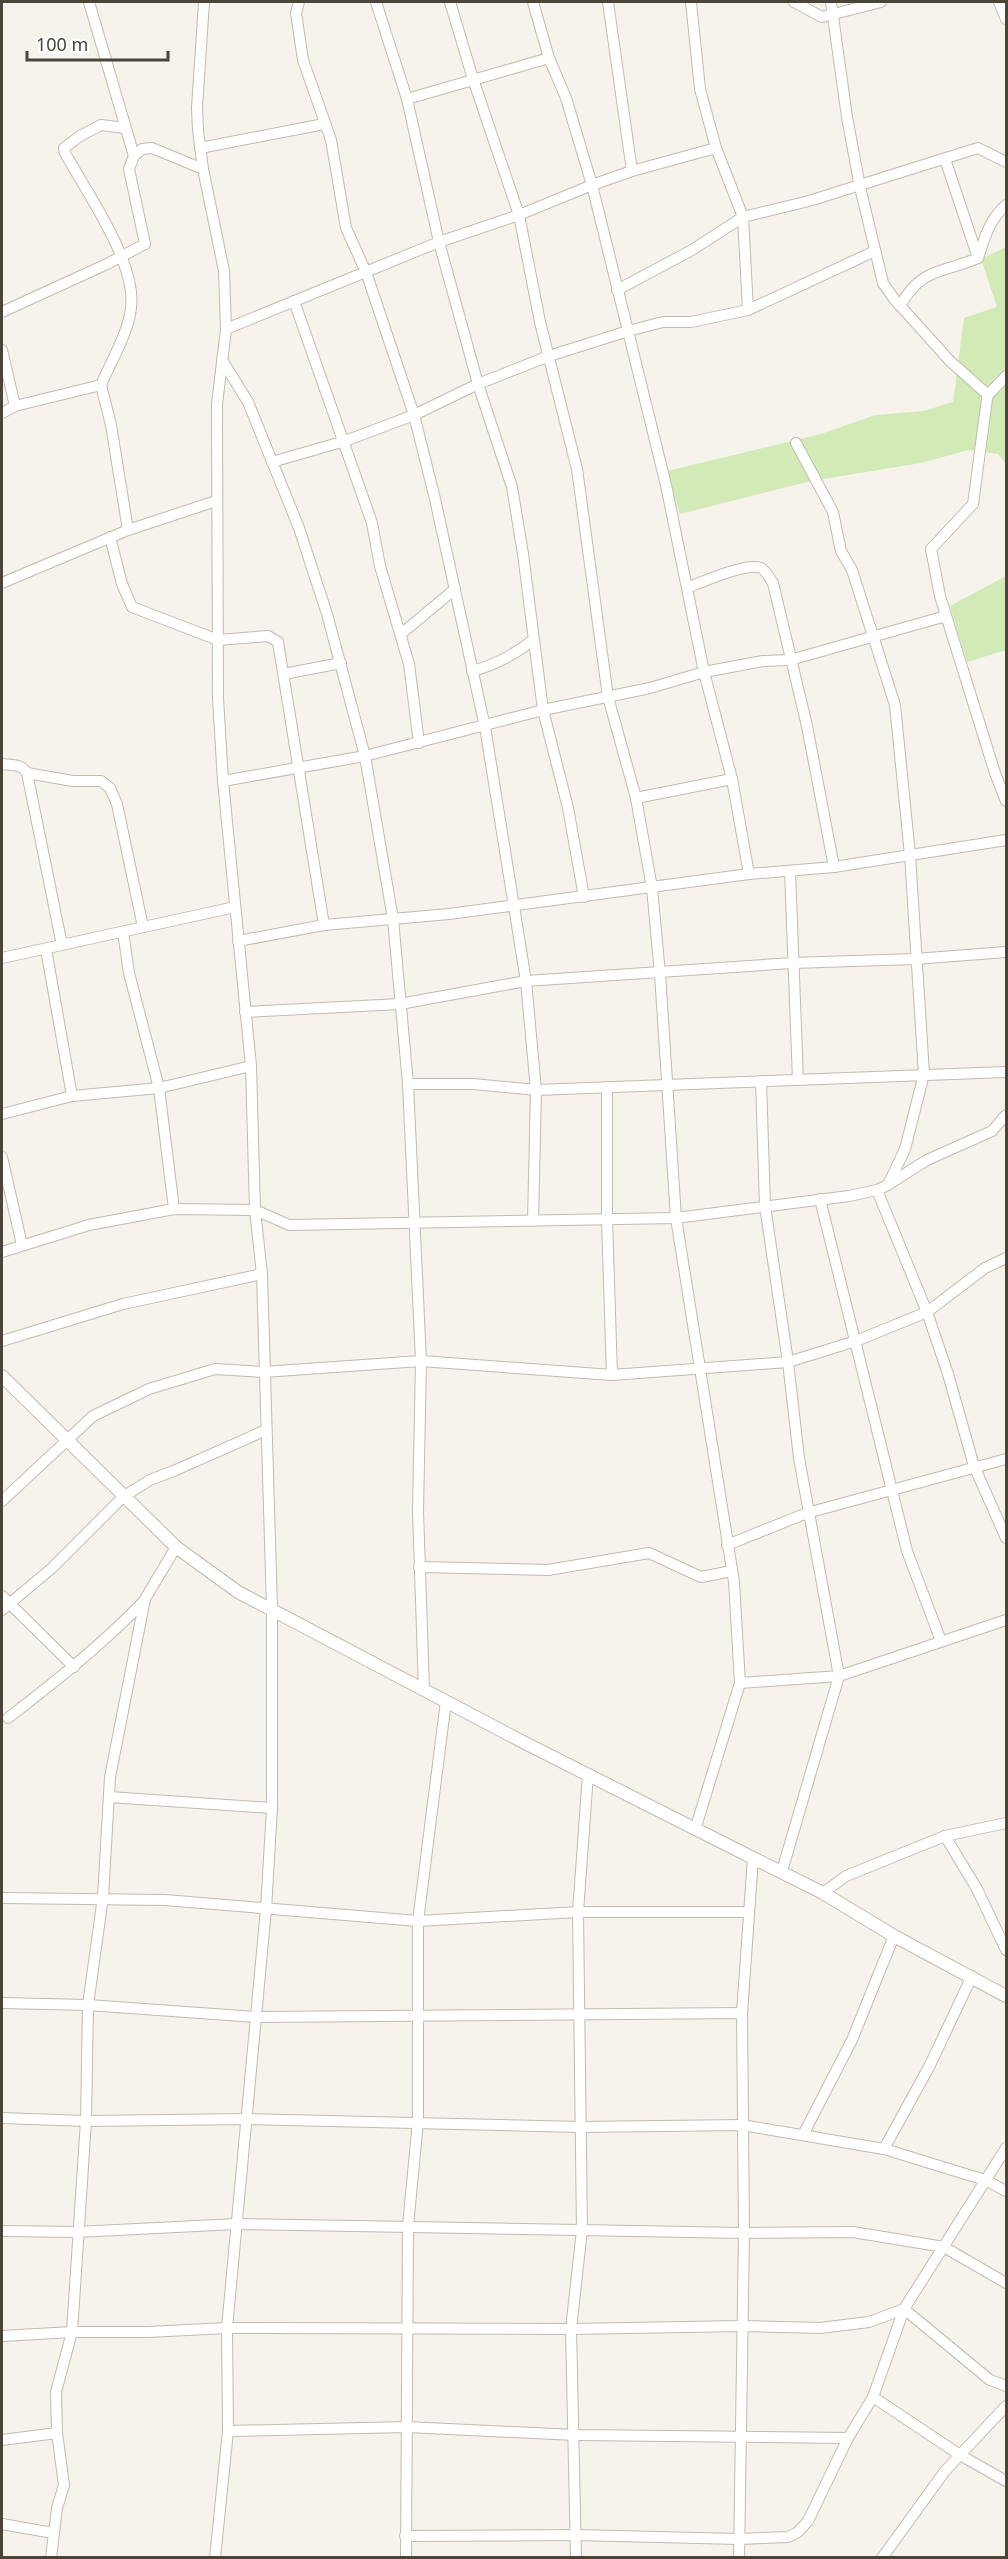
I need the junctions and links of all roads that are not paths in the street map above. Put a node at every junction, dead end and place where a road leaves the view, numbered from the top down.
1 (89, 2) edge
2 (204, 2) edge
3 (299, 2) edge
4 (376, 2) edge
5 (450, 2) edge
6 (533, 2) edge
7 (608, 2) edge
8 (691, 2) edge
9 (794, 2) edge
10 (831, 2) edge
11 (880, 2) edge
12 (999, 2) edge
13 (833, 15) junction
14 (1006, 19) edge
15 (549, 58) junction
16 (472, 79) junction
17 (407, 99) junction
18 (324, 124) junction
19 (125, 128) junction
20 (200, 148) junction
21 (716, 148) junction
22 (134, 156) junction
23 (945, 159) junction
24 (1006, 162) edge
25 (203, 169) junction
26 (632, 171) junction
27 (592, 185) junction
28 (860, 186) junction
29 (1006, 205) edge
30 (519, 215) junction
31 (743, 217) junction
32 (440, 242) junction
33 (875, 251) junction
34 (122, 256) junction
35 (978, 258) junction
36 (366, 272) junction
37 (618, 290) junction
38 (294, 301) junction
39 (900, 306) junction
40 (748, 310) junction
41 (2, 312) edge
42 (226, 329) junction
43 (627, 331) junction
44 (2, 350) edge
45 (549, 356) junction
46 (222, 360) junction
47 (1006, 376) edge
48 (478, 384) junction
49 (101, 386) junction
50 (988, 395) junction
51 (15, 406) junction
52 (2, 413) edge
53 (414, 415) junction
54 (345, 441) junction
55 (795, 443) dead end
56 (272, 462) junction
57 (216, 501) junction
58 (128, 530) junction
59 (110, 537) junction
60 (2, 583) edge
61 (687, 588) junction
62 (455, 590) junction
63 (946, 616) junction
64 (401, 634) junction
65 (873, 636) junction
66 (218, 640) junction
67 (533, 640) junction
68 (790, 660) junction
69 (341, 663) junction
70 (472, 671) junction
71 (704, 672) junction
72 (284, 674) junction
73 (608, 697) junction
74 (543, 710) junction
75 (485, 727) junction
76 (419, 743) junction
77 (365, 756) junction
78 (2, 764) edge
79 (298, 769) junction
80 (1006, 769) edge
81 (27, 773) junction
82 (995, 773) junction
83 (732, 779) junction
84 (223, 782) junction
85 (636, 798) junction
86 (1006, 801) edge
87 (1006, 840) edge
88 (910, 855) junction
89 (834, 867) junction
90 (790, 871) junction
91 (749, 874) junction
92 (652, 888) junction
93 (584, 897) junction
94 (515, 906) junction
95 (235, 907) junction
96 (393, 919) junction
97 (324, 925) junction
98 (143, 927) junction
99 (123, 932) junction
100 (238, 941) junction
101 (62, 945) junction
102 (46, 949) junction
103 (1006, 952) edge
104 (2, 958) edge
105 (915, 959) junction
106 (792, 963) junction
107 (660, 974) junction
108 (526, 981) junction
109 (400, 1004) junction
110 (245, 1012) junction
111 (251, 1066) junction
112 (1006, 1072) edge
113 (924, 1074) junction
114 (798, 1080) junction
115 (761, 1081) junction
116 (408, 1084) junction
117 (665, 1084) junction
118 (607, 1087) junction
119 (159, 1088) junction
120 (536, 1090) junction
121 (72, 1096) junction
122 (2, 1114) edge
123 (1006, 1115) edge
124 (2, 1157) edge
125 (883, 1187) junction
126 (820, 1199) junction
127 (765, 1206) junction
128 (174, 1209) junction
129 (255, 1210) junction
130 (675, 1218) junction
131 (607, 1219) junction
132 (533, 1221) junction
133 (414, 1223) junction
134 (22, 1245) junction
135 (2, 1252) edge
136 (1006, 1258) edge
137 (262, 1274) junction
138 (927, 1312) junction
139 (2, 1341) edge
140 (856, 1341) junction
141 (421, 1361) junction
142 (788, 1362) junction
143 (700, 1368) junction
144 (263, 1372) junction
145 (612, 1375) junction
146 (2, 1376) edge
147 (266, 1430) junction
148 (66, 1442) junction
149 (1006, 1459) edge
150 (974, 1467) junction
151 (893, 1491) junction
152 (123, 1497) junction
153 (2, 1501) edge
154 (807, 1513) junction
155 (1006, 1538) edge
156 (728, 1545) junction
157 (176, 1547) junction
158 (419, 1567) junction
159 (732, 1570) junction
160 (145, 1599) junction
161 (4, 1603) edge
162 (272, 1608) junction
163 (1006, 1620) edge
164 (941, 1641) junction
165 (74, 1667) junction
166 (839, 1676) junction
167 (740, 1683) junction
168 (424, 1690) junction
169 (446, 1701) junction
170 (8, 1718) dead end
171 (588, 1774) junction
172 (108, 1797) junction
173 (272, 1808) junction
174 (1006, 1823) edge
175 (695, 1830) junction
176 (945, 1836) junction
177 (753, 1858) junction
178 (782, 1871) junction
179 (823, 1893) junction
180 (103, 1897) junction
181 (2, 1898) edge
182 (266, 1909) junction
183 (578, 1912) junction
184 (748, 1912) junction
185 (418, 1921) junction
186 (894, 1936) junction
187 (1006, 1950) edge
188 (972, 1976) junction
189 (1006, 1996) edge
190 (2, 2003) edge
191 (88, 2005) junction
192 (742, 2013) junction
193 (581, 2015) junction
194 (416, 2016) junction
195 (256, 2017) junction
196 (2, 2118) edge
197 (247, 2119) junction
198 (86, 2121) junction
199 (418, 2121) junction
200 (742, 2125) junction
201 (580, 2127) junction
202 (803, 2135) junction
203 (1006, 2148) edge
204 (884, 2149) junction
205 (985, 2180) junction
206 (1006, 2192) edge
207 (236, 2224) junction
208 (408, 2226) junction
209 (582, 2230) junction
210 (2, 2231) edge
211 (77, 2232) junction
212 (744, 2233) junction
213 (944, 2247) junction
214 (1006, 2283) edge
215 (904, 2309) junction
216 (743, 2326) junction
217 (406, 2327) junction
218 (227, 2328) junction
219 (571, 2329) junction
220 (72, 2332) junction
221 (2, 2336) edge
222 (1006, 2386) edge
223 (873, 2397) junction
224 (1006, 2406) edge
225 (407, 2427) junction
226 (228, 2431) junction
227 (57, 2433) junction
228 (574, 2435) junction
229 (740, 2435) junction
230 (848, 2438) junction
231 (2, 2440) edge
232 (960, 2455) junction
233 (1006, 2481) edge
234 (2, 2524) edge
235 (53, 2533) junction
236 (576, 2535) junction
237 (405, 2536) junction
238 (739, 2539) junction
239 (51, 2558) edge
240 (215, 2558) edge
241 (406, 2558) edge
242 (576, 2558) edge
243 (739, 2558) edge
244 (882, 2558) edge

1 - 19 street
2 - 20 street
3 - 18 street
4 - 17 street
5 - 16 street
6 - 15 street
7 - 26 street
8 - 21 street
9 - 13 street
10 - 13 street
11 - 13 street
12 - 14 street
13 - 28 street
15 - 16 street
15 - 27 street
16 - 17 street
16 - 30 street
17 - 32 street
18 - 20 street
18 - 36 street
19 - 22 street
19 - 34 street
20 - 25 street
21 - 26 street
21 - 31 street
22 - 25 street
22 - 34 street
23 - 24 street
23 - 28 street
23 - 35 street
25 - 42 street
26 - 27 street
27 - 30 street
27 - 37 street
28 - 31 street
28 - 33 street
29 - 35 street
30 - 32 street
30 - 45 street
31 - 37 street
31 - 40 street
32 - 36 street
32 - 48 street
33 - 39 street
33 - 40 street
34 - 41 street
34 - 49 street
35 - 39 street
36 - 38 street
36 - 53 street
37 - 43 street
38 - 42 street
38 - 54 street
39 - 50 street
40 - 43 street
42 - 46 street
43 - 45 street
43 - 61 street
44 - 51 street
45 - 48 street
45 - 73 street
46 - 56 street
46 - 57 street
47 - 50 street
48 - 53 street
48 - 67 street
49 - 51 street
49 - 58 street
50 - 63 street
51 - 52 street
53 - 54 street
53 - 62 street
54 - 56 street
54 - 64 street
55 - 65 street
56 - 69 street
57 - 58 street
57 - 66 street
58 - 59 street
59 - 60 street
59 - 66 street
61 - 68 street
61 - 71 street
62 - 64 street
62 - 70 street
63 - 65 street
63 - 82 street
64 - 76 street
65 - 68 street
65 - 88 street
66 - 72 street
66 - 84 street
67 - 70 street
67 - 74 street
68 - 71 street
68 - 89 street
69 - 72 street
69 - 77 street
70 - 75 street
71 - 73 street
71 - 83 street
72 - 79 street
73 - 74 street
73 - 85 street
74 - 75 street
74 - 93 street
75 - 76 street
75 - 94 street
76 - 77 street
77 - 79 street
77 - 96 street
78 - 81 street
79 - 84 street
79 - 97 street
80 - 82 street
81 - 98 street
81 - 101 street
82 - 86 street
83 - 85 street
83 - 91 street
84 - 95 street
85 - 92 street
87 - 88 street
88 - 89 street
88 - 105 street
89 - 90 street
90 - 91 street
90 - 106 street
91 - 92 street
92 - 93 street
92 - 107 street
93 - 94 street
94 - 96 street
94 - 108 street
95 - 98 street
95 - 100 street
96 - 97 street
96 - 109 street
97 - 100 street
98 - 99 street
99 - 101 street
99 - 119 street
100 - 110 street
101 - 102 street
102 - 104 street
102 - 121 street
103 - 105 street
105 - 106 street
105 - 113 street
106 - 107 street
106 - 114 street
107 - 108 street
107 - 117 street
108 - 109 street
108 - 120 street
109 - 110 street
109 - 116 street
110 - 111 street
111 - 119 street
111 - 129 street
112 - 113 street
113 - 114 street
113 - 125 street
114 - 115 street
115 - 117 street
115 - 127 street
116 - 120 street
116 - 133 street
117 - 118 street
117 - 130 street
118 - 120 street
118 - 131 street
119 - 121 street
119 - 128 street
120 - 132 street
121 - 122 street
123 - 125 street
124 - 134 street
125 - 126 street
125 - 138 street
126 - 127 street
126 - 140 street
127 - 130 street
127 - 142 street
128 - 129 street
128 - 134 street
129 - 133 street
129 - 137 street
130 - 131 street
130 - 143 street
131 - 132 street
131 - 145 street
132 - 133 street
133 - 141 street
134 - 135 street
136 - 138 street
137 - 139 street
137 - 144 street
138 - 140 street
138 - 150 street
140 - 142 street
140 - 151 street
141 - 144 street
141 - 145 street
141 - 158 street
142 - 143 street
142 - 154 street
143 - 145 street
143 - 156 street
144 - 147 street
144 - 148 street
146 - 148 street
147 - 152 street
147 - 162 street
148 - 152 street
148 - 153 street
149 - 150 street
150 - 151 street
150 - 155 street
151 - 154 street
151 - 164 street
152 - 157 street
152 - 161 street
154 - 156 street
154 - 166 street
156 - 159 street
157 - 160 street
157 - 162 street
158 - 159 street
158 - 168 street
159 - 167 street
160 - 165 street
160 - 172 street
161 - 165 street
162 - 168 street
162 - 173 street
163 - 164 street
164 - 166 street
165 - 170 street
166 - 167 street
166 - 178 street
167 - 175 street
168 - 169 street
169 - 171 street
169 - 185 street
171 - 175 street
171 - 183 street
172 - 173 street
172 - 180 street
173 - 182 street
174 - 176 street
175 - 177 street
176 - 179 street
176 - 187 street
177 - 178 street
177 - 184 street
178 - 179 street
179 - 186 street
180 - 181 street
180 - 182 street
180 - 191 street
182 - 185 street
182 - 195 street
183 - 184 street
183 - 185 street
183 - 193 street
184 - 192 street
185 - 194 street
186 - 188 street
186 - 202 street
188 - 189 street
188 - 204 street
190 - 191 street
191 - 195 street
191 - 198 street
192 - 193 street
192 - 200 street
193 - 194 street
193 - 201 street
194 - 195 street
194 - 199 street
195 - 197 street
196 - 198 street
197 - 198 street
197 - 199 street
197 - 207 street
198 - 211 street
199 - 201 street
199 - 208 street
200 - 201 street
200 - 202 street
200 - 212 street
201 - 209 street
202 - 204 street
203 - 205 street
204 - 205 street
205 - 206 street
205 - 213 street
207 - 208 street
207 - 211 street
207 - 218 street
208 - 209 street
208 - 217 street
209 - 212 street
209 - 219 street
210 - 211 street
211 - 220 street
212 - 213 street
212 - 216 street
213 - 214 street
213 - 215 street
215 - 216 street
215 - 222 street
215 - 223 street
216 - 219 street
216 - 229 street
217 - 218 street
217 - 219 street
217 - 225 street
218 - 220 street
218 - 226 street
219 - 228 street
220 - 221 street
220 - 227 street
223 - 230 street
223 - 232 street
224 - 232 street
225 - 226 street
225 - 228 street
225 - 237 street
226 - 240 street
227 - 231 street
227 - 235 street
228 - 229 street
228 - 236 street
229 - 230 street
229 - 238 street
230 - 238 street
232 - 233 street
232 - 244 street
234 - 235 street
235 - 239 street
236 - 237 street
236 - 238 street
236 - 242 street
237 - 241 street
238 - 243 street

